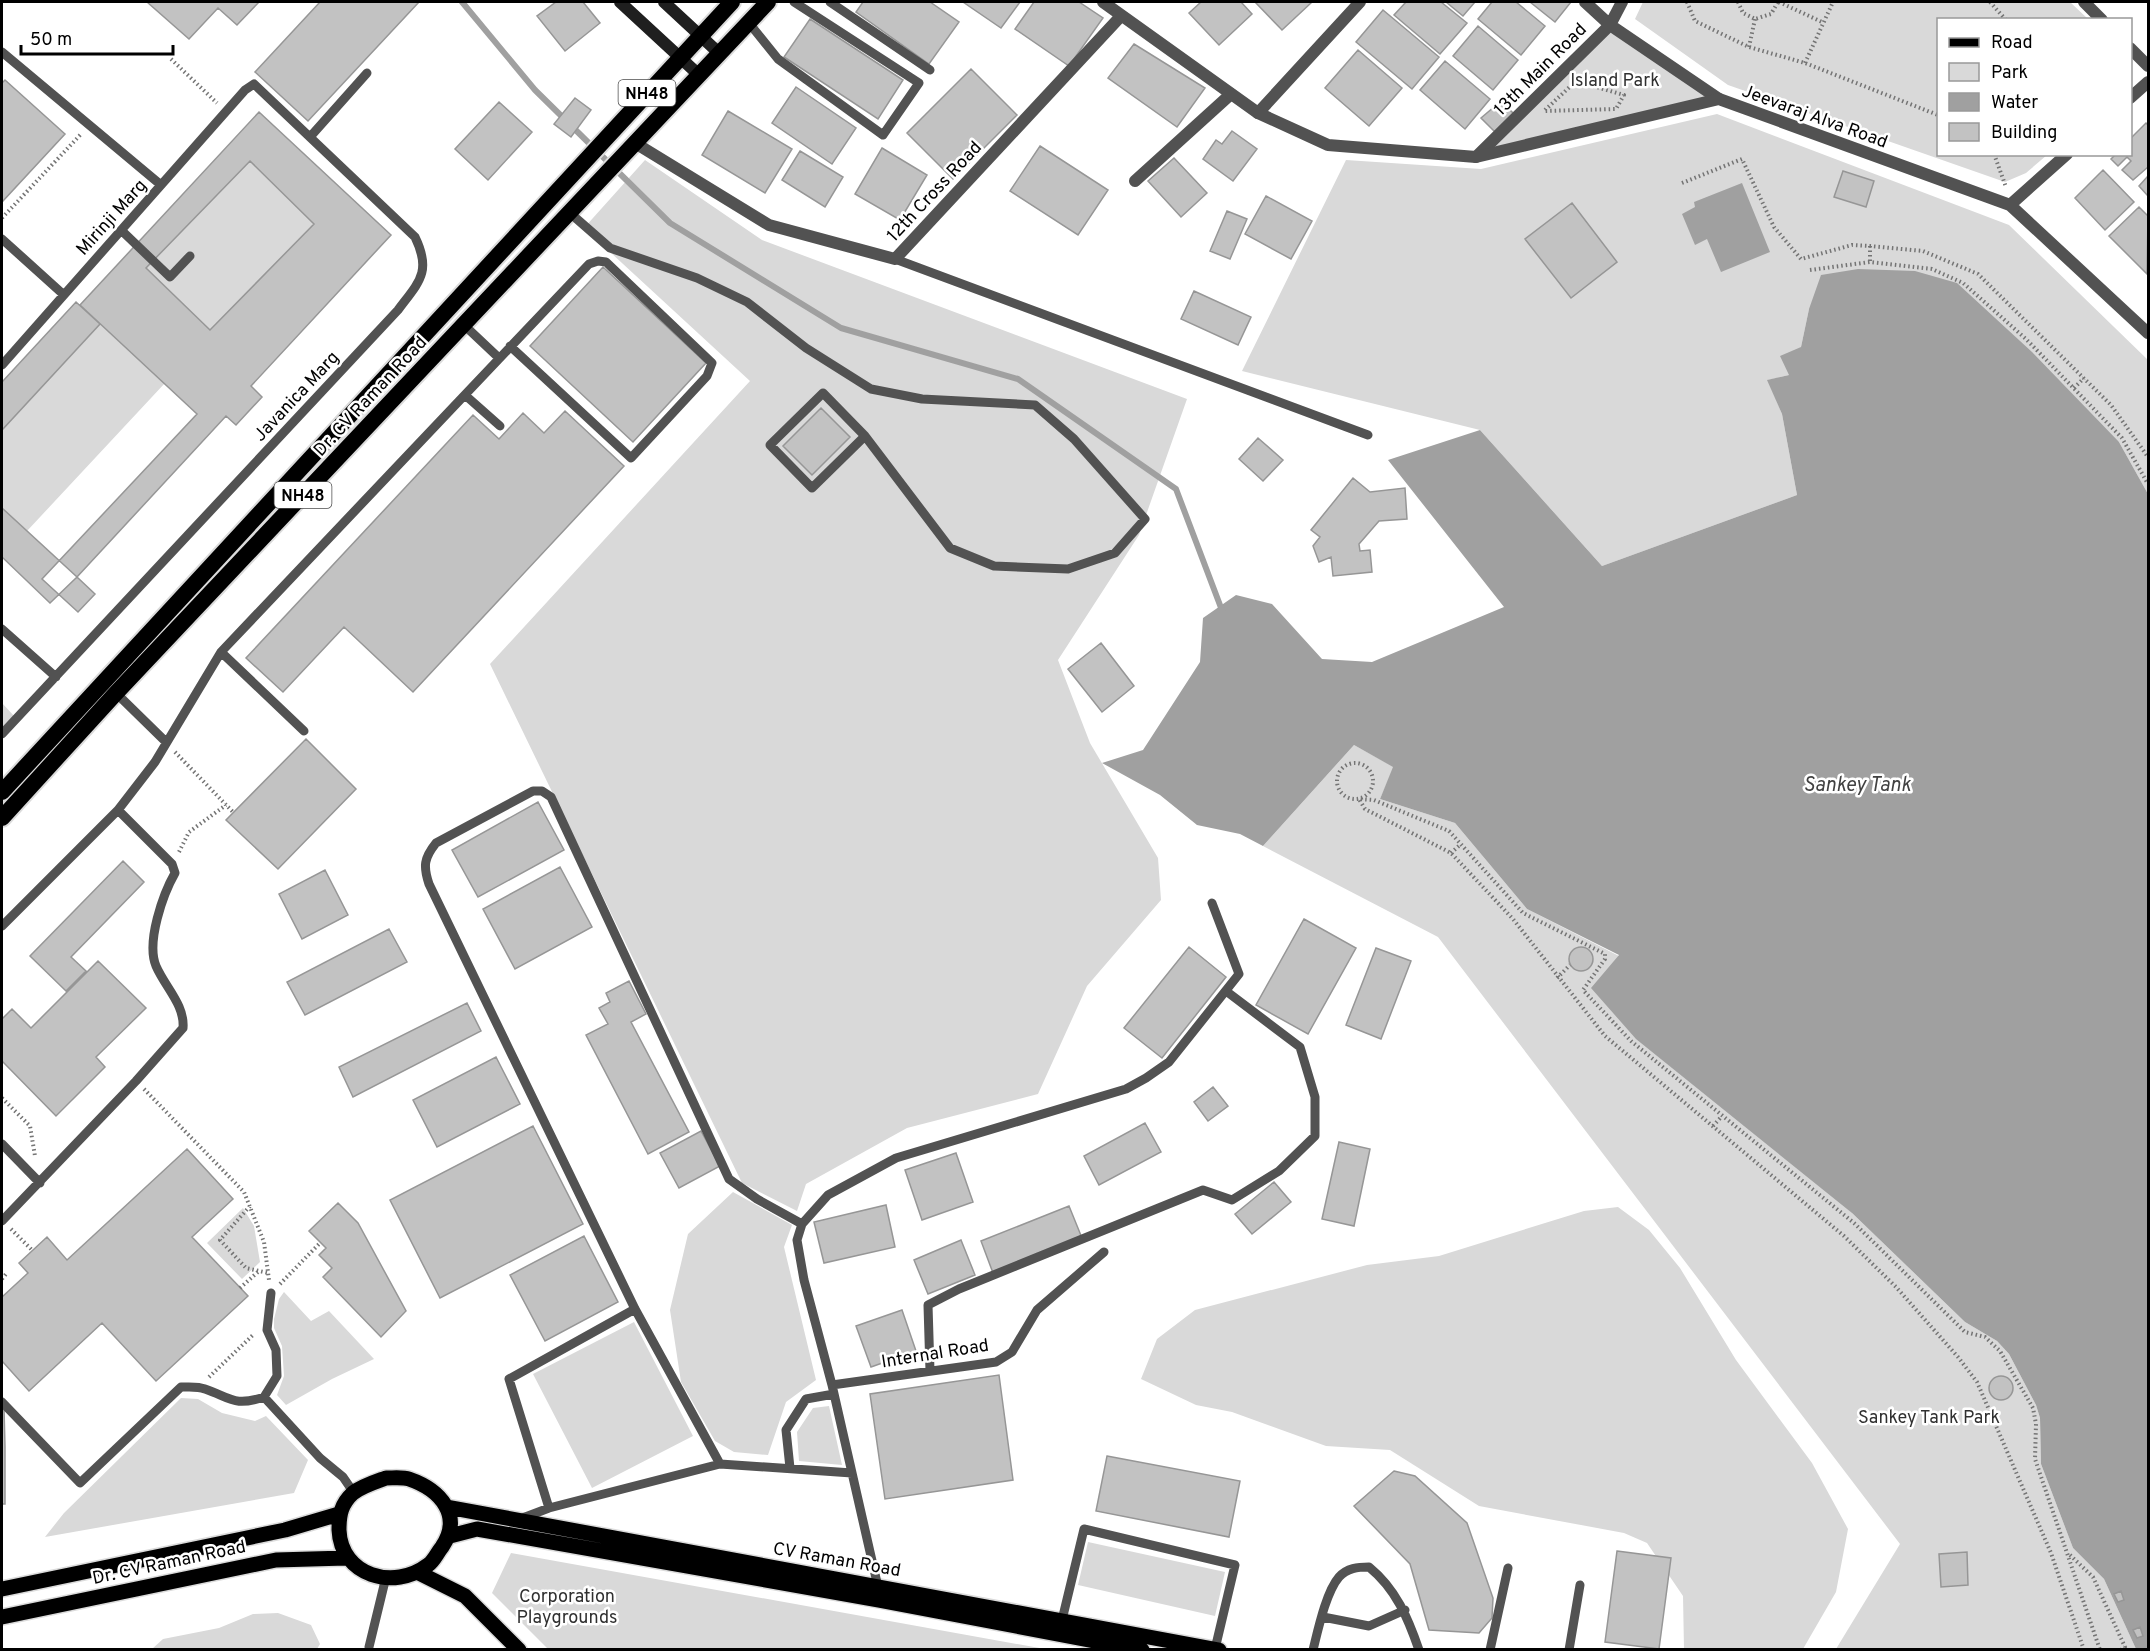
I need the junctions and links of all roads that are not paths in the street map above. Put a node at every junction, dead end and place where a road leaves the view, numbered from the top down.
1 (620, 2) edge
2 (664, 2) edge
3 (732, 2) edge
4 (768, 2) edge
5 (794, 2) edge
6 (830, 2) edge
7 (1103, 2) edge
8 (1360, 2) edge
9 (1585, 2) edge
10 (1622, 2) edge
11 (2084, 2) edge
12 (1121, 16) junction
13 (2100, 18) edge
14 (749, 23) junction
15 (1610, 25) junction
16 (699, 35) junction
17 (2132, 50) edge
18 (2, 52) edge
19 (720, 54) junction
20 (679, 58) junction
21 (2148, 66) edge
22 (930, 70) dead end
23 (367, 73) dead end
24 (699, 75) junction
25 (2148, 82) edge
26 (245, 90) joint
27 (1231, 94) junction
28 (2132, 96) edge
29 (1719, 99) junction
30 (1258, 113) junction
31 (310, 137) junction
32 (635, 143) junction
33 (2065, 156) edge
34 (1476, 157) junction
35 (1135, 181) dead end
36 (162, 184) junction
37 (2010, 205) junction
38 (570, 213) junction
39 (121, 230) junction
40 (2, 239) edge
41 (190, 256) dead end
42 (895, 259) junction
43 (64, 295) junction
44 (464, 325) junction
45 (2148, 333) edge
46 (510, 346) junction
47 (500, 358) junction
48 (2, 365) edge
49 (465, 394) junction
50 (500, 426) dead end
51 (1368, 435) dead end
52 (865, 436) junction
53 (2, 629) edge
54 (221, 652) junction
55 (56, 677) junction
56 (116, 693) junction
57 (304, 731) dead end
58 (2, 734) edge
59 (165, 741) junction
60 (2, 792) edge
61 (118, 810) junction
62 (2, 818) edge
63 (1212, 903) dead end
64 (2, 926) edge
65 (1226, 991) junction
66 (2, 1144) edge
67 (40, 1183) junction
68 (2, 1220) edge
69 (802, 1224) junction
70 (1104, 1252) dead end
71 (271, 1293) road end
72 (635, 1309) junction
73 (930, 1371) junction
74 (833, 1390) junction
75 (264, 1397) junction
76 (2, 1402) edge
77 (720, 1464) junction
78 (790, 1468) junction
79 (852, 1473) junction
80 (354, 1493) junction
81 (447, 1507) junction
82 (549, 1508) junction
83 (339, 1514) junction
84 (515, 1520) junction
85 (450, 1536) junction
86 (346, 1558) junction
87 (1508, 1568) dead end
88 (417, 1572) junction
89 (386, 1577) junction
90 (1580, 1585) dead end
91 (878, 1587) junction
92 (2, 1589) edge
93 (1405, 1610) junction
94 (2, 1617) edge
95 (1323, 1617) junction
96 (1062, 1620) junction
97 (369, 1647) dead end
98 (1217, 1649) edge
99 (519, 1650) edge
100 (1142, 1650) edge
101 (1313, 1650) edge
102 (1419, 1650) edge
103 (1490, 1650) edge
104 (1569, 1650) edge

1 - 20 main road
2 - 16 main road
3 - 16 highway, Dr. CV Raman Road / NH48
4 - 14 highway, Dr. CV Raman Road / NH48
5 - 14 lane
6 - 22 lane
7 - 12 street, Jeevaraj Alva Road
8 - 30 street
9 - 15 street
10 - 15 street, 13th Main Road
11 - 13 street
12 - 27 street, Jeevaraj Alva Road
12 - 42 street, 12th Cross Road
14 - 19 highway, Dr. CV Raman Road / NH48
15 - 29 street
15 - 34 street, 13th Main Road
16 - 19 main road
16 - 20 highway, Dr. CV Raman Road / NH48
17 - 21 street
18 - 36 lane
19 - 24 highway, Dr. CV Raman Road / NH48
20 - 24 main road
20 - 60 highway, Dr. CV Raman Road / NH48
23 - 31 lane
24 - 32 highway, Dr. CV Raman Road / NH48
25 - 28 street
26 - 31 lane, Javanica Marg
26 - 36 lane, Mirinji Marg
27 - 30 street, Jeevaraj Alva Road
27 - 35 street
29 - 34 street, Jeevaraj Alva Road
29 - 37 street, Jeevaraj Alva Road
30 - 34 street, Jeevaraj Alva Road
31 - 55 lane, Javanica Marg
32 - 38 highway, Dr. CV Raman Road / NH48
32 - 42 street, 12th Cross Road
33 - 37 street
36 - 39 lane, Mirinji Marg
37 - 45 street, Jeevaraj Alva Road
38 - 44 highway, Dr. CV Raman Road / NH48
38 - 52 lane
39 - 41 lane
39 - 43 lane, Mirinji Marg
40 - 43 lane
42 - 51 lane
43 - 48 lane, Mirinji Marg
44 - 47 lane
44 - 56 highway, Dr. CV Raman Road / NH48
46 - 46 lane
46 - 47 lane
47 - 49 lane
49 - 50 lane
49 - 54 lane
52 - 52 lane
53 - 55 lane
54 - 57 lane
54 - 59 lane
55 - 58 lane, Javanica Marg
56 - 59 lane
56 - 62 highway, Dr. CV Raman Road / NH48
59 - 61 lane
61 - 64 lane
61 - 67 lane
63 - 65 lane
65 - 69 lane
65 - 73 lane
66 - 67 lane
67 - 68 lane
69 - 72 lane
69 - 74 lane
70 - 73 lane, Internal Road
71 - 75 lane
72 - 77 lane
72 - 82 lane
73 - 74 lane, Internal Road
74 - 78 lane, Internal Road
74 - 79 lane
75 - 76 lane
75 - 80 lane
77 - 78 lane
77 - 82 lane
78 - 79 lane
79 - 91 lane
80 - 81 main road
80 - 83 main road
81 - 84 main road, CV Raman Road
81 - 85 main road
82 - 84 lane
83 - 86 main road
83 - 92 main road, Dr. CV Raman Road
84 - 91 main road, CV Raman Road
85 - 88 main road
85 - 100 main road, CV Raman Road
86 - 89 main road
86 - 94 main road, Dr. CV Raman Road
87 - 103 lane
88 - 89 main road
88 - 99 main road
89 - 97 lane
90 - 104 lane
91 - 96 main road, CV Raman Road
93 - 95 lane
93 - 95 lane
93 - 102 lane
95 - 101 lane
96 - 98 main road, CV Raman Road
96 - 98 lane

